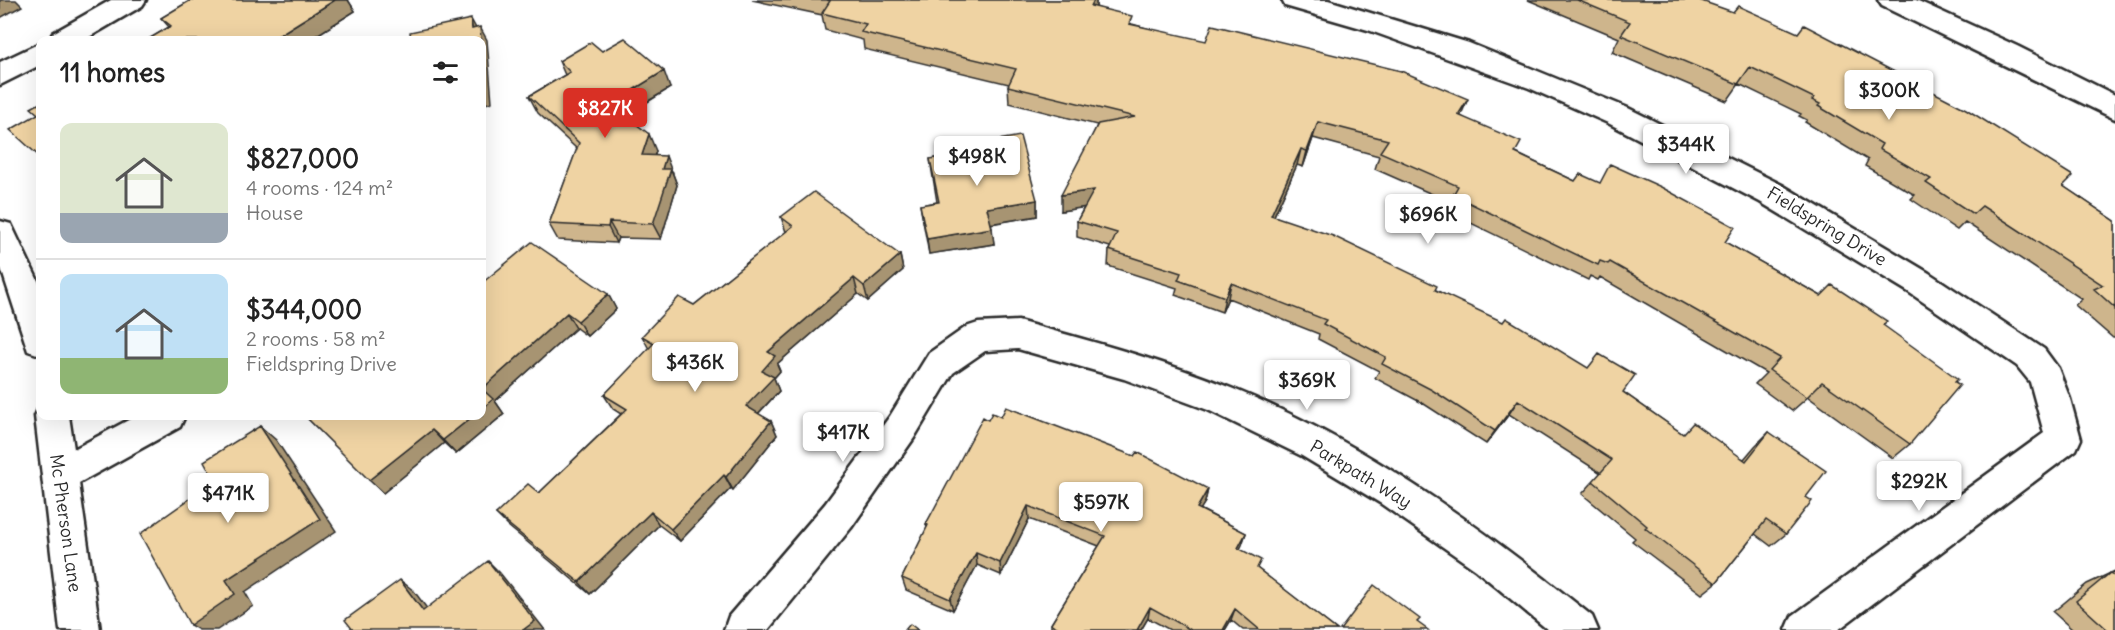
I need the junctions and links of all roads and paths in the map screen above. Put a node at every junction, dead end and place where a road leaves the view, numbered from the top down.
1 (132, 0) edge
2 (1295, 0) edge
3 (1892, 0) edge
4 (70, 36) edge
5 (36, 55) edge
6 (0, 75) edge
7 (2115, 108) edge
8 (0, 233) edge
9 (36, 319) edge
10 (53, 420) edge
11 (161, 420) edge
12 (60, 475) junction
13 (80, 630) edge
14 (743, 630) edge
15 (1578, 630) edge
16 (1806, 630) edge

1 - 4 street
2 - 16 street, Fieldspring Drive
3 - 7 street
5 - 6 street
8 - 9 street
10 - 12 street, Mc Pherson Lane
11 - 12 street
12 - 13 street, Mc Pherson Lane
14 - 15 street, Parkpath Way

